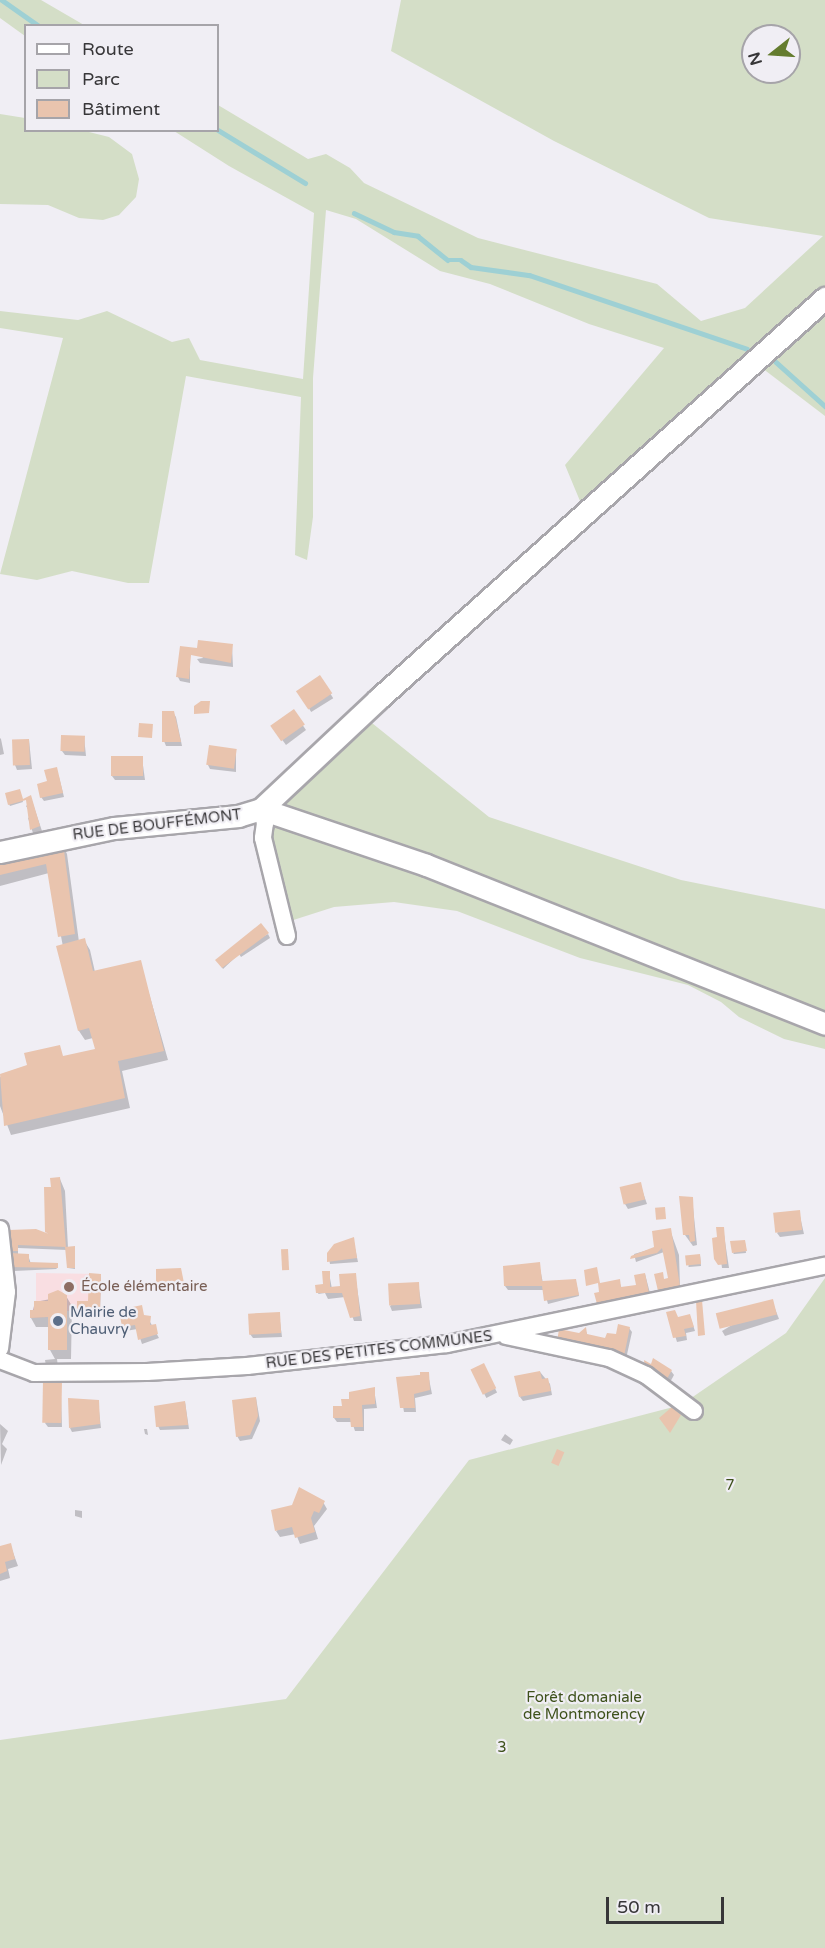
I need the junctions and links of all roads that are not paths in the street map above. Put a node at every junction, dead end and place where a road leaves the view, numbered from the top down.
1 (825, 298) edge
2 (261, 809) junction
3 (0, 852) edge
4 (287, 936) dead end
5 (825, 1024) edge
6 (0, 1229) edge
7 (825, 1266) edge
8 (499, 1335) junction
9 (0, 1349) edge
10 (0, 1360) edge
11 (694, 1411) dead end

1 - 2 street, RUE DE BOUFFÉMONT
2 - 3 street, RUE DE BOUFFÉMONT
2 - 4 street
2 - 5 street
6 - 9 street
7 - 8 street, RUE DES PETITES COMMUNES
8 - 10 street, RUE DES PETITES COMMUNES
8 - 11 street

